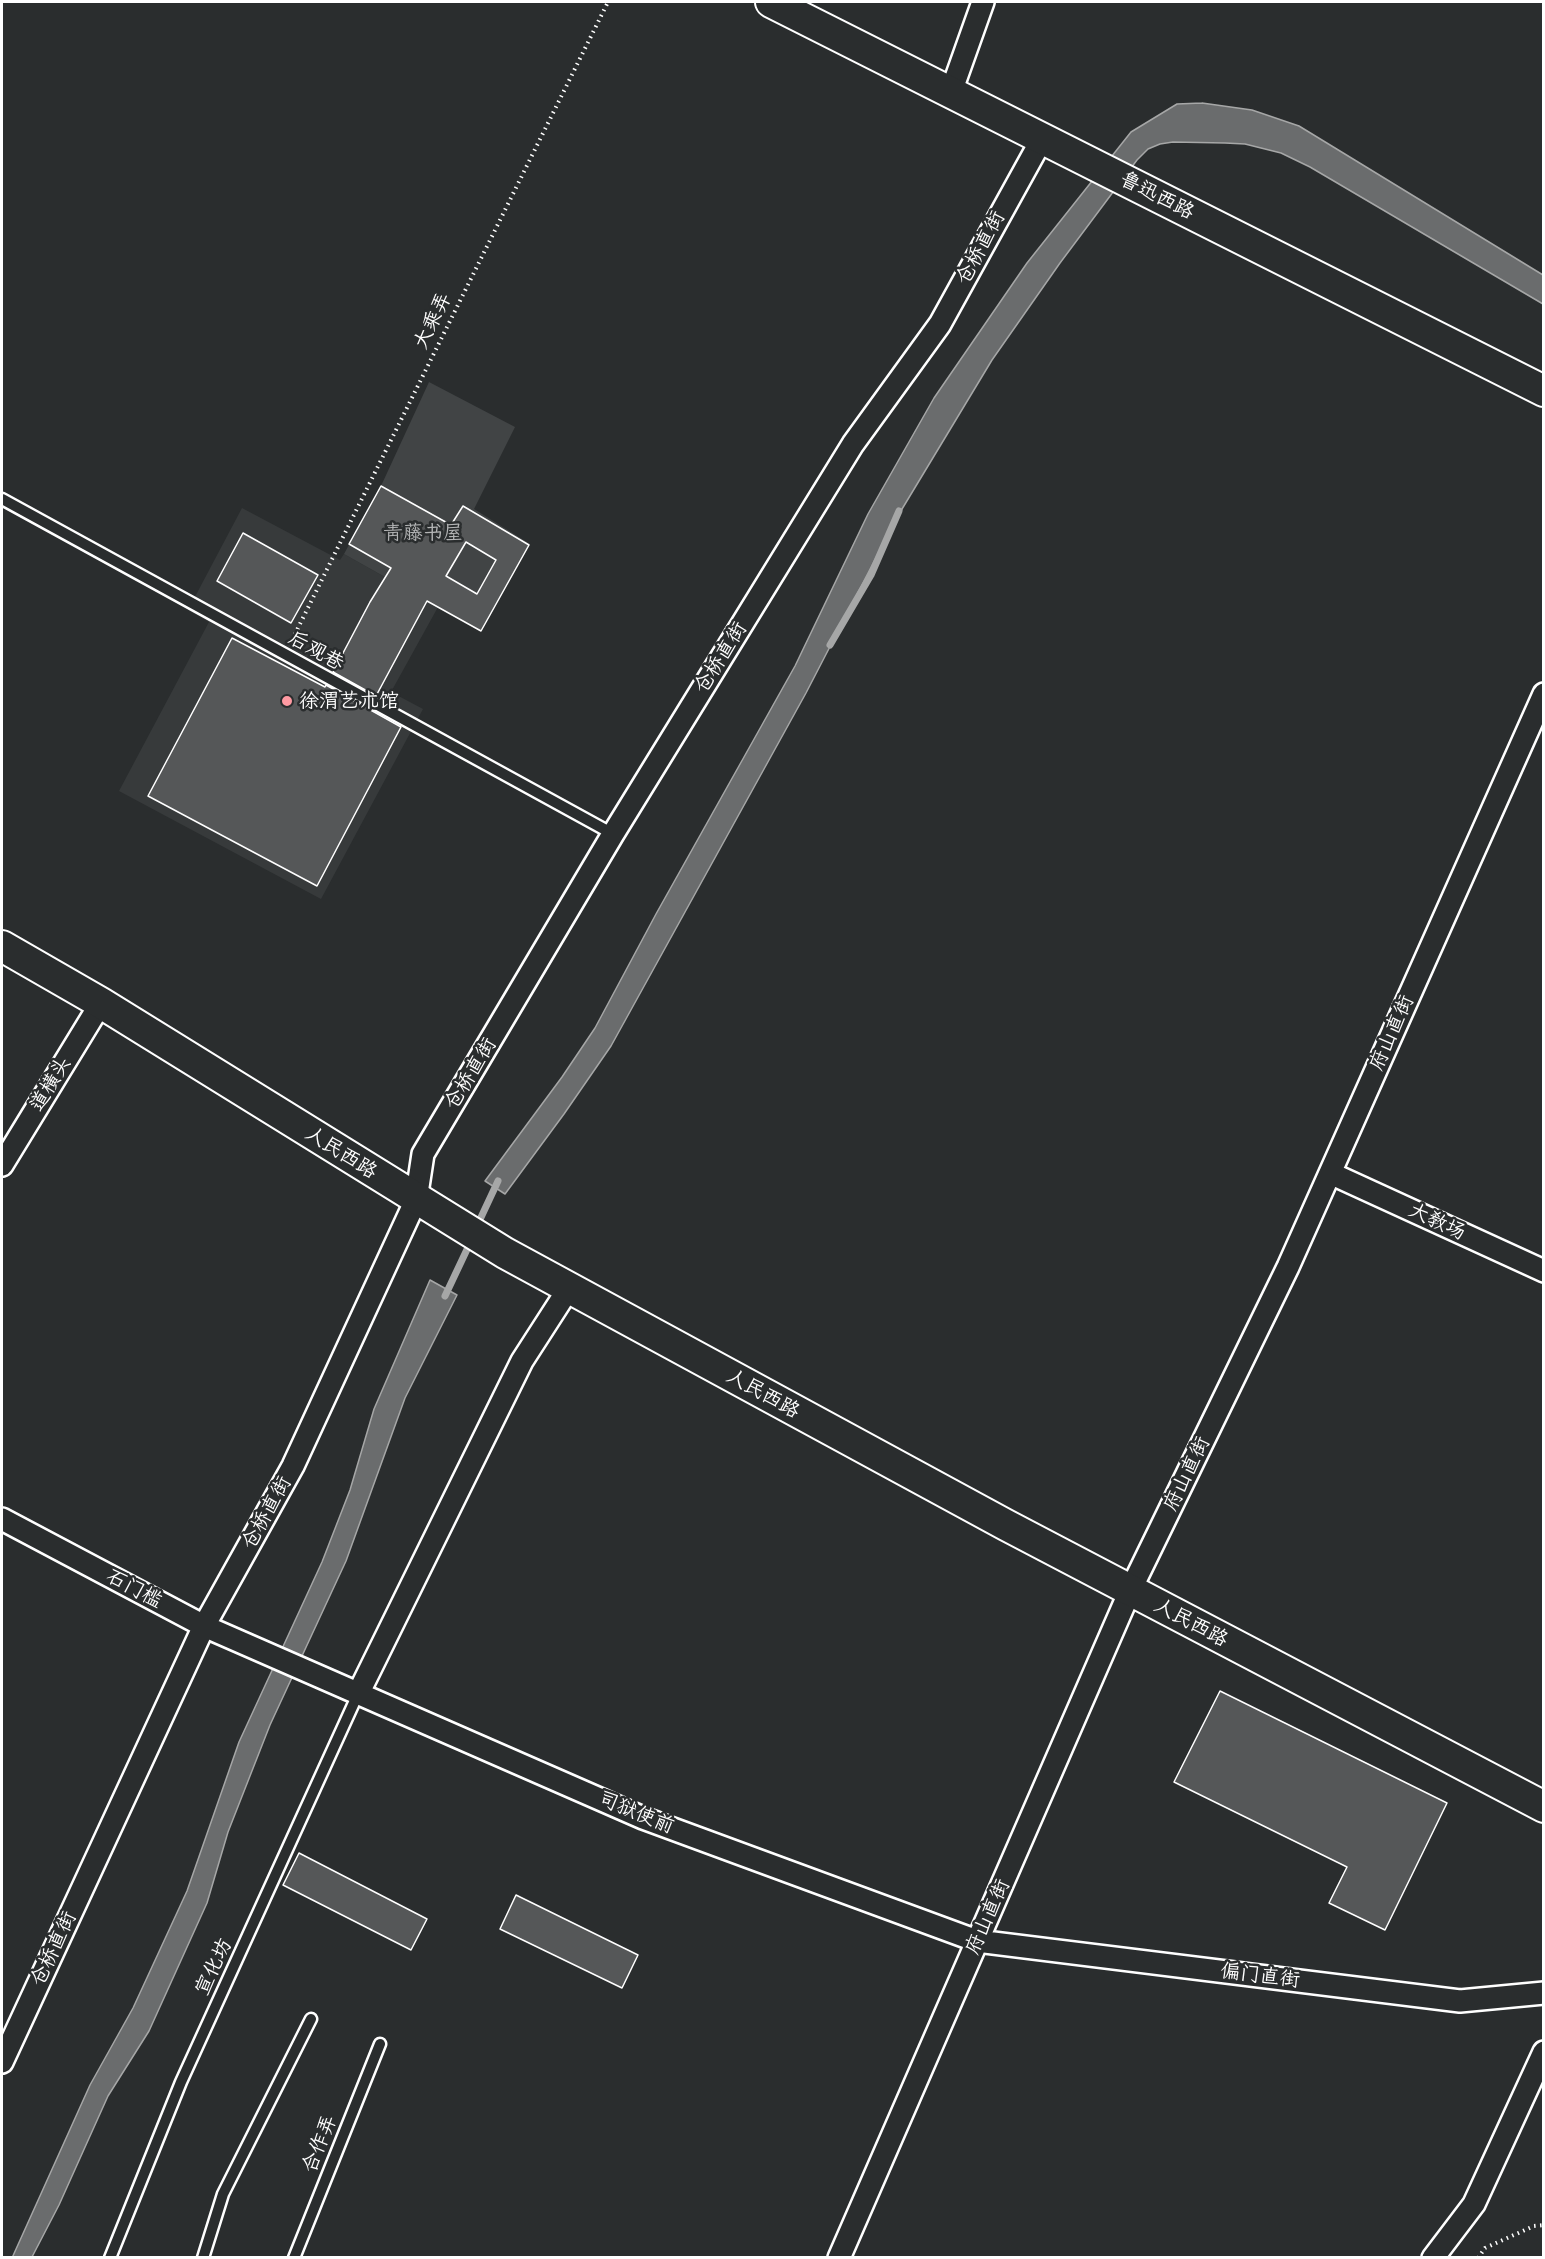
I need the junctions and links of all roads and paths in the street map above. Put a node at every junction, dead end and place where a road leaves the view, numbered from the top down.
1 (608, 2) edge
2 (771, 2) edge
3 (983, 2) edge
4 (951, 92) junction
5 (1042, 139) junction
6 (1544, 391) edge
7 (2, 499) edge
8 (285, 654) junction
9 (1544, 694) edge
10 (613, 834) junction
11 (2, 946) edge
12 (101, 1003) junction
13 (2, 1165) edge
14 (1330, 1173) junction
15 (416, 1200) junction
16 (1544, 1271) edge
17 (569, 1288) junction
18 (2, 1519) edge
19 (1130, 1591) junction
20 (204, 1626) junction
21 (302, 1669) joint
22 (358, 1694) junction
23 (1544, 1807) edge
24 (977, 1941) junction
25 (1544, 1993) edge
26 (311, 2019) dead end
27 (380, 2044) dead end
28 (1544, 2052) edge
29 (2, 2062) edge
30 (1544, 2225) edge
31 (110, 2258) edge
32 (203, 2258) edge
33 (294, 2258) edge
34 (839, 2258) edge
35 (1433, 2258) edge
36 (1478, 2258) edge

1 - 8 path, 大乘弄
2 - 4 main road, 鲁迅西路
3 - 4 street
4 - 5 main road, 鲁迅西路
5 - 6 main road, 鲁迅西路
5 - 10 street, 仓桥直街
7 - 8 lane, 后观巷
8 - 10 lane, 后观巷
9 - 14 street, 府山直街
10 - 15 street, 仓桥直街
11 - 12 main road, 人民西路
12 - 13 street, 道横头
12 - 15 main road, 人民西路
14 - 16 street, 大教场
14 - 19 street, 府山直街
15 - 17 main road, 人民西路
15 - 20 street, 仓桥直街
17 - 19 main road, 人民西路
17 - 22 street
18 - 20 street, 石门槛
19 - 23 main road, 人民西路
19 - 24 street, 府山直街
20 - 21 street, 石门槛
20 - 29 street, 仓桥直街
21 - 22 street, 司狱使前
22 - 24 street, 司狱使前
22 - 31 lane, 宣化坊
24 - 25 street, 偏门直街
24 - 34 street, 府山直街
26 - 32 lane
27 - 33 lane, 合作弄
28 - 35 street
30 - 36 path

